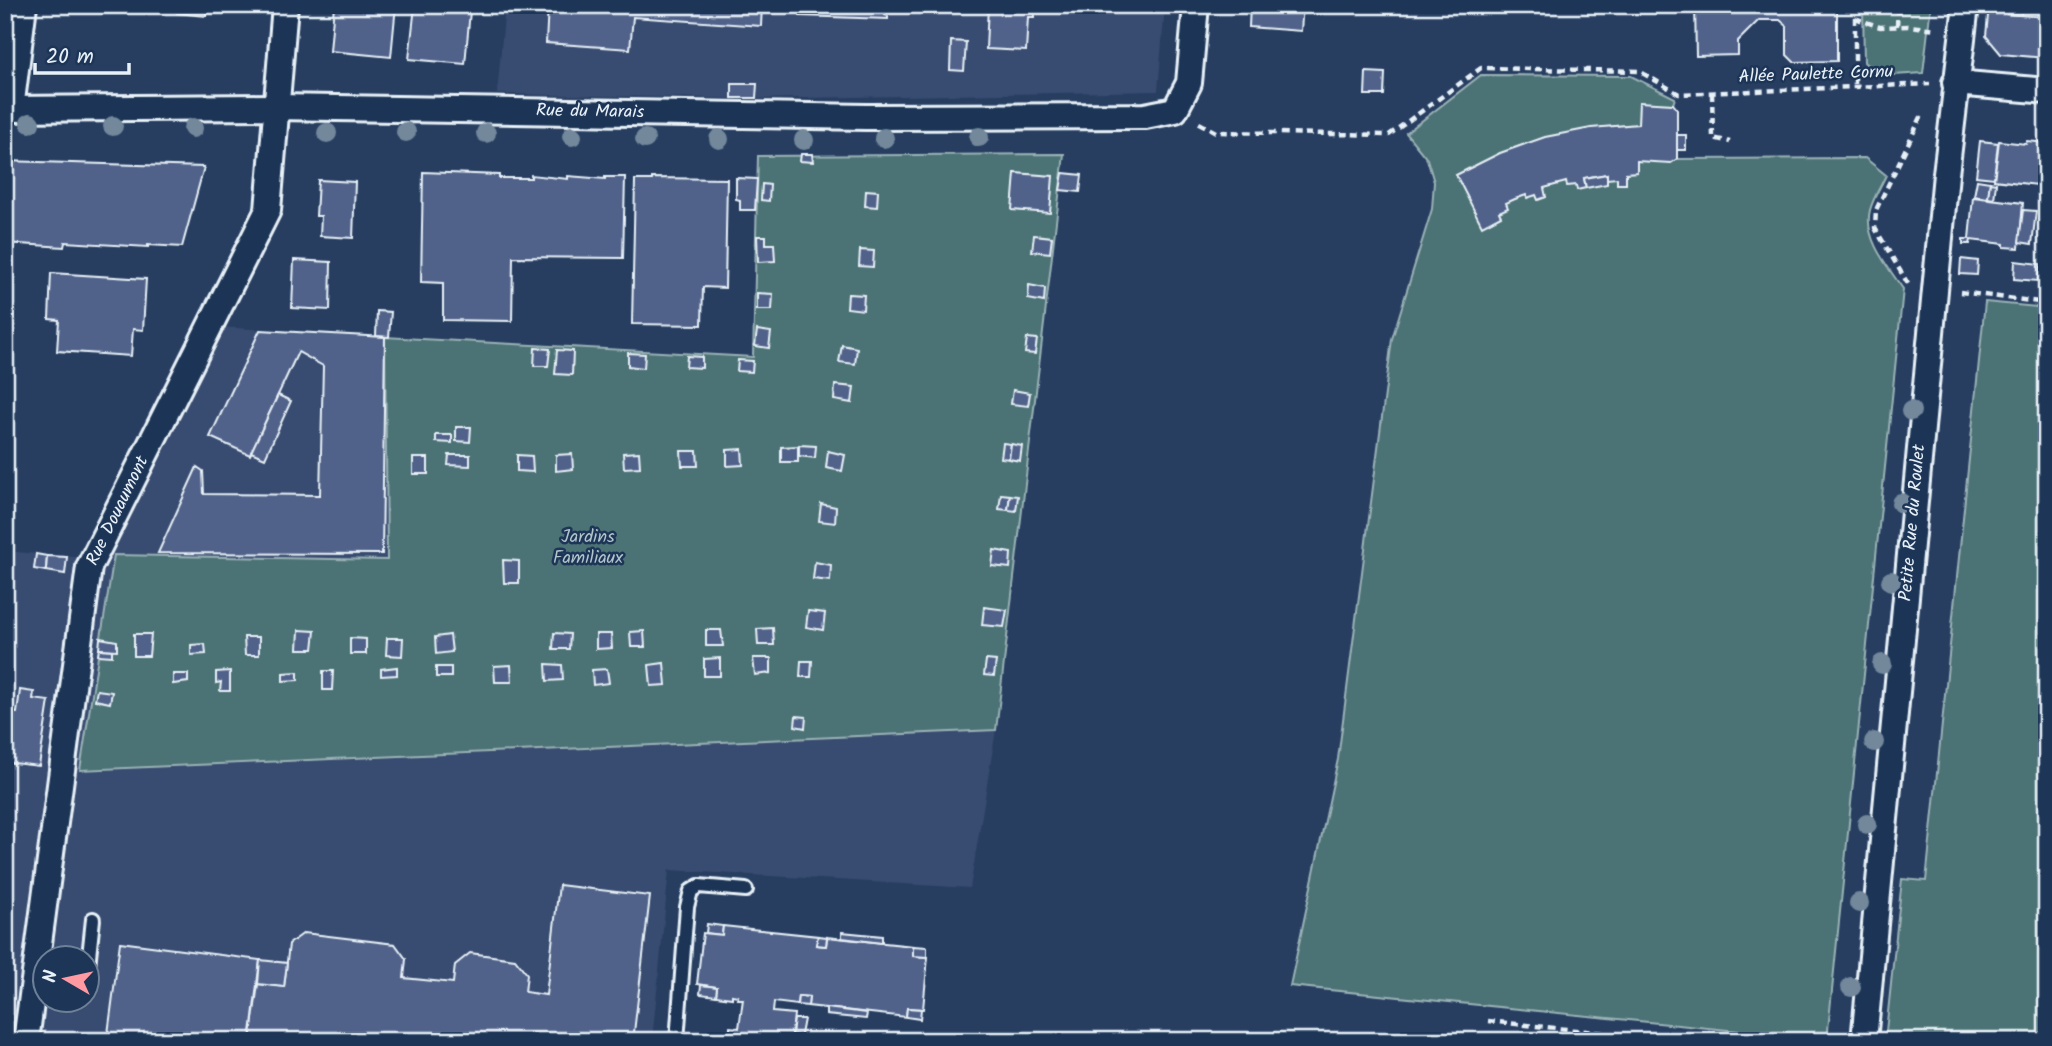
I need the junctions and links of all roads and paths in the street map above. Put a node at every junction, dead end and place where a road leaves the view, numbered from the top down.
1 (24, 5) edge
2 (285, 5) edge
3 (1196, 5) edge
4 (1855, 5) edge
5 (1898, 5) edge
6 (1966, 5) edge
7 (1855, 18) junction
8 (1897, 26) junction
9 (1936, 29) dead end
10 (1955, 83) junction
11 (1855, 87) junction
12 (2047, 91) edge
13 (1712, 93) junction
14 (276, 107) junction
15 (8, 108) edge
16 (1175, 110) junction
17 (1730, 142) dead end
18 (746, 890) dead end
19 (93, 919) dead end
20 (43, 944) edge
21 (90, 944) edge
22 (32, 1008) edge
23 (1488, 1021) dead end
24 (1582, 1031) junction
25 (26, 1041) edge
26 (677, 1041) edge
27 (1581, 1041) edge
28 (1682, 1041) edge
29 (1864, 1041) edge

1 - 15 street
2 - 14 street, Rue Douaumont
3 - 16 street
4 - 7 path
5 - 8 path
6 - 10 street, Petite Rue du Roulet
7 - 8 path
7 - 11 path
8 - 9 path
10 - 11 path, Allée Paulette Cornu
10 - 12 street
10 - 29 street, Petite Rue du Roulet
11 - 13 path, Allée Paulette Cornu
13 - 16 path, Allée Paulette Cornu
13 - 17 path
14 - 15 street, Rue du Marais
14 - 16 street, Rue du Marais
14 - 20 street, Rue Douaumont
18 - 26 lane
19 - 21 lane
22 - 25 street, Rue Douaumont
23 - 24 path
24 - 27 path
24 - 28 path

